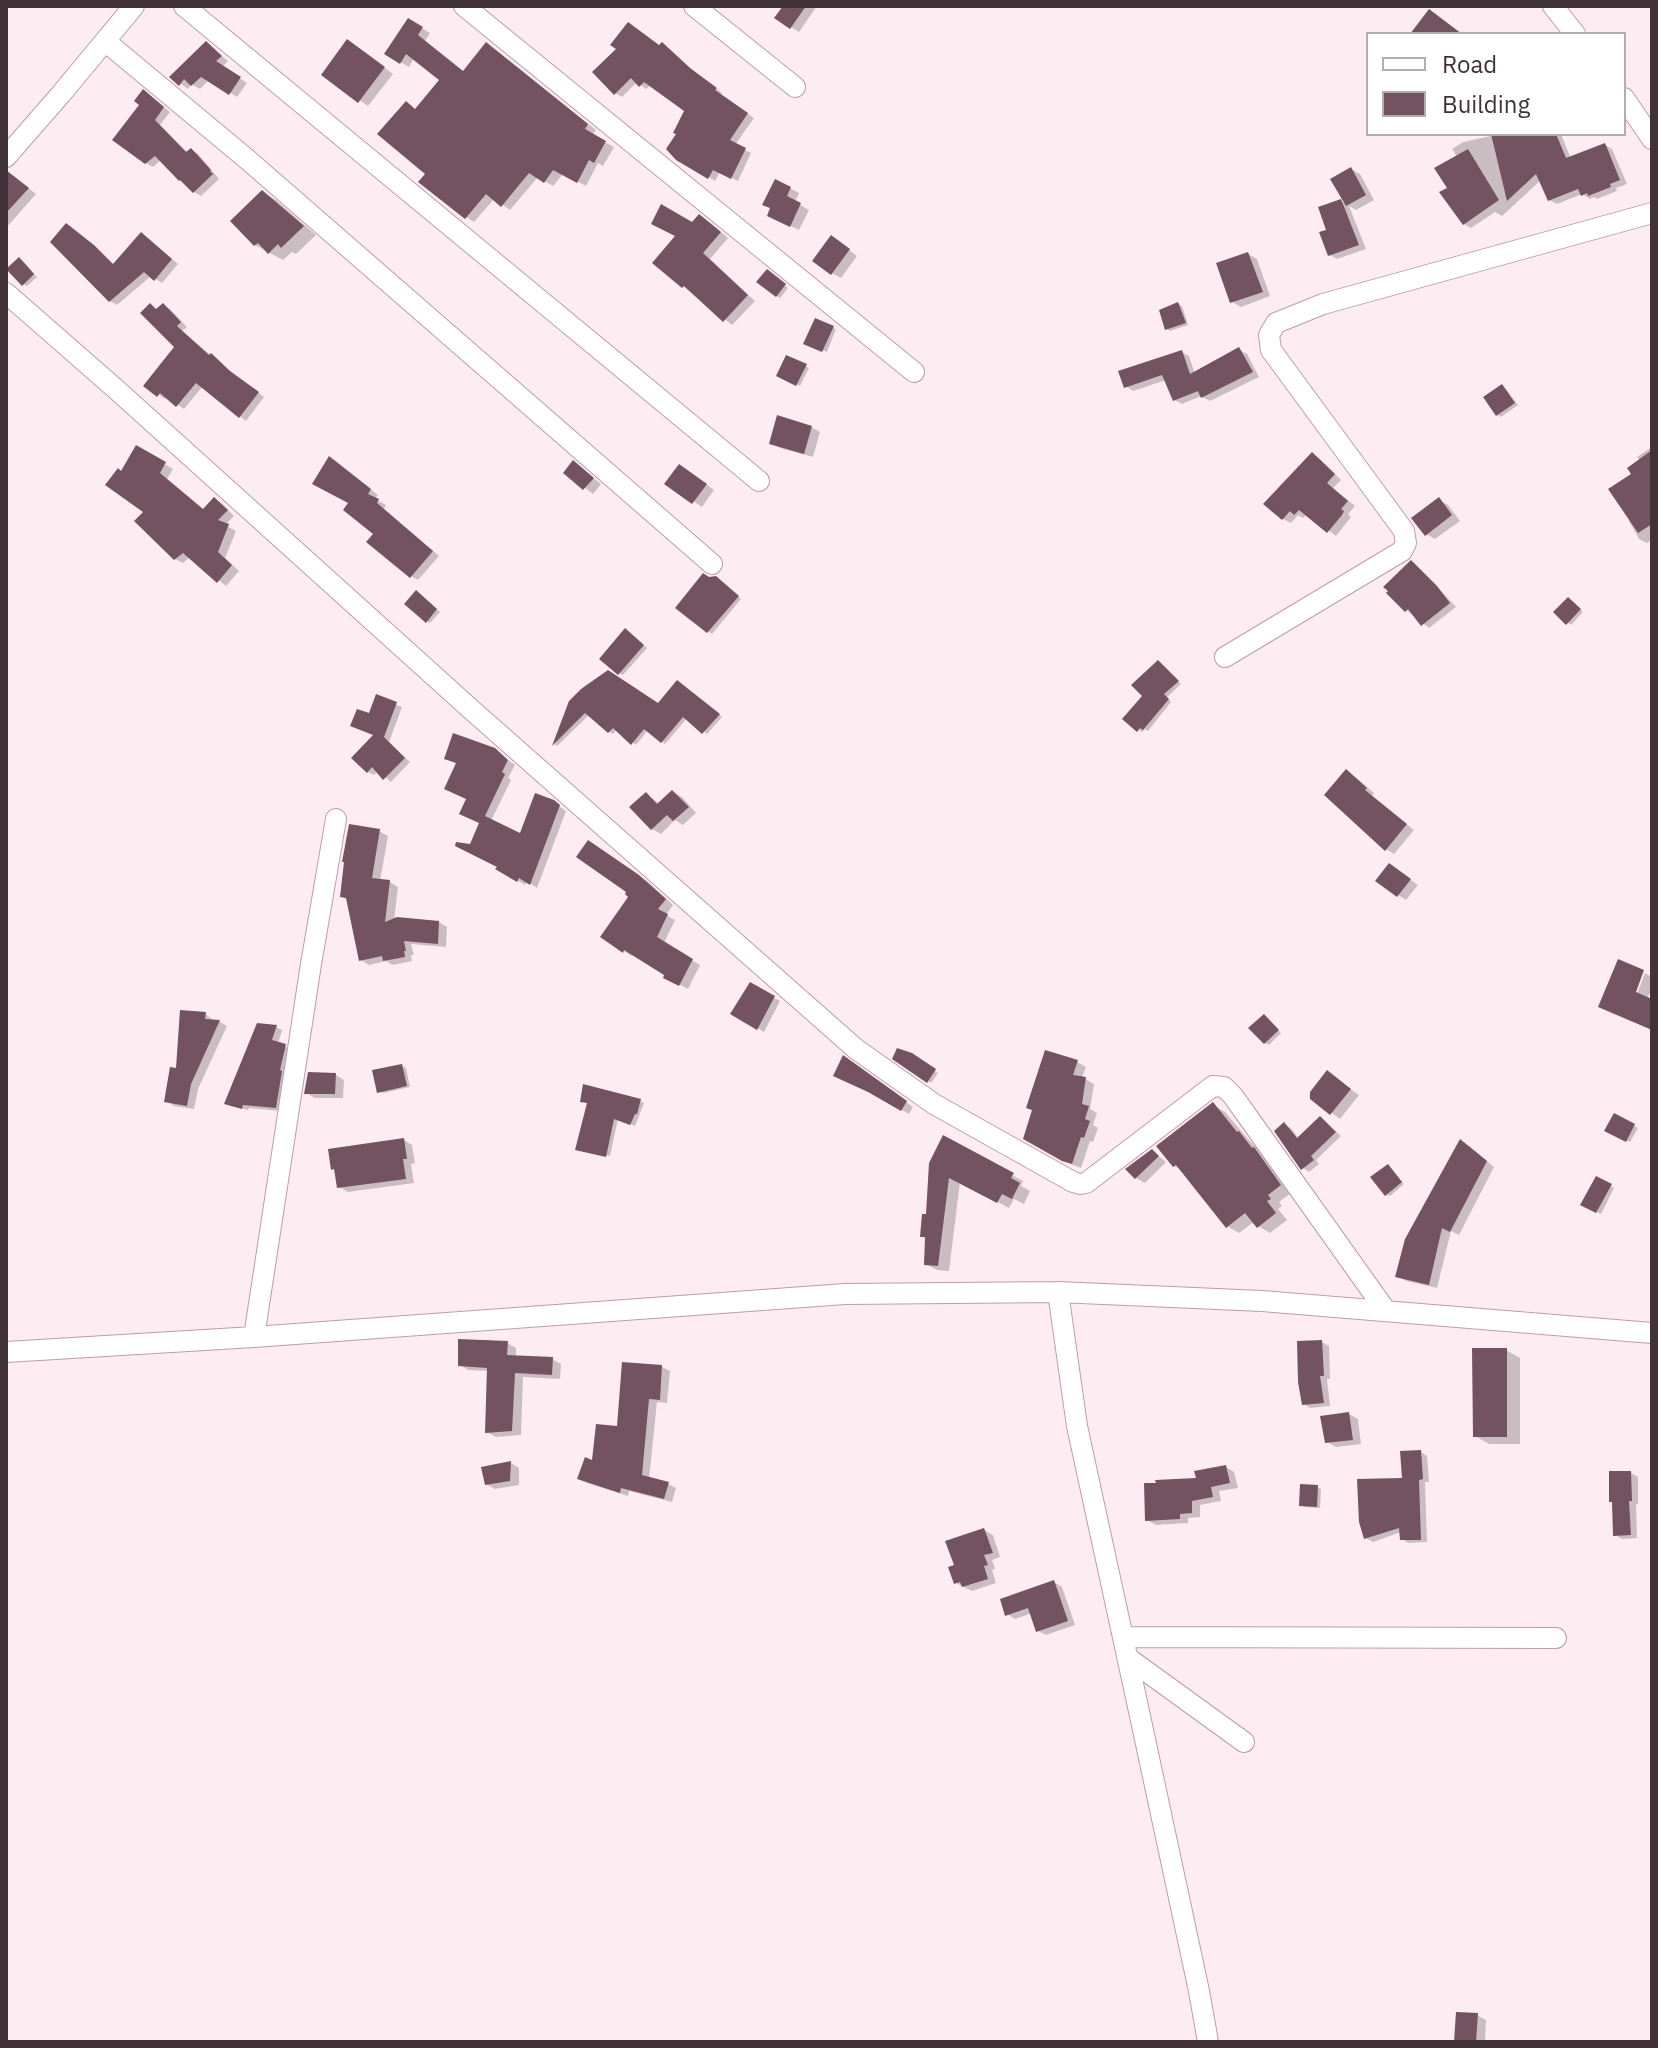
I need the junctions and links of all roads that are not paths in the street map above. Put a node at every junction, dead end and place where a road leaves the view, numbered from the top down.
1 (134, 6) edge
2 (184, 6) edge
3 (464, 6) edge
4 (694, 6) edge
5 (1553, 6) edge
6 (1573, 32) edge
7 (105, 41) junction
8 (795, 87) dead end
9 (1652, 98) edge
10 (1630, 105) edge
11 (1652, 139) edge
12 (6, 157) edge
13 (1652, 213) edge
14 (6, 293) edge
15 (914, 372) dead end
16 (759, 481) dead end
17 (712, 564) dead end
18 (1225, 657) dead end
19 (336, 819) dead end
20 (1058, 1292) junction
21 (1386, 1311) junction
22 (1652, 1333) edge
23 (254, 1337) junction
24 (6, 1352) edge
25 (1123, 1637) junction
26 (1556, 1638) dead end
27 (1128, 1658) junction
28 (1244, 1742) dead end
29 (1208, 2042) edge

1 - 7 street
2 - 16 street
3 - 15 street
4 - 8 street
5 - 6 street
7 - 12 street
7 - 17 street
9 - 10 street
10 - 11 street
13 - 18 street
14 - 21 street
19 - 23 street
20 - 21 street
20 - 23 street
20 - 25 street
21 - 22 street
23 - 24 street
25 - 26 street
25 - 27 street
27 - 28 street
27 - 29 street

